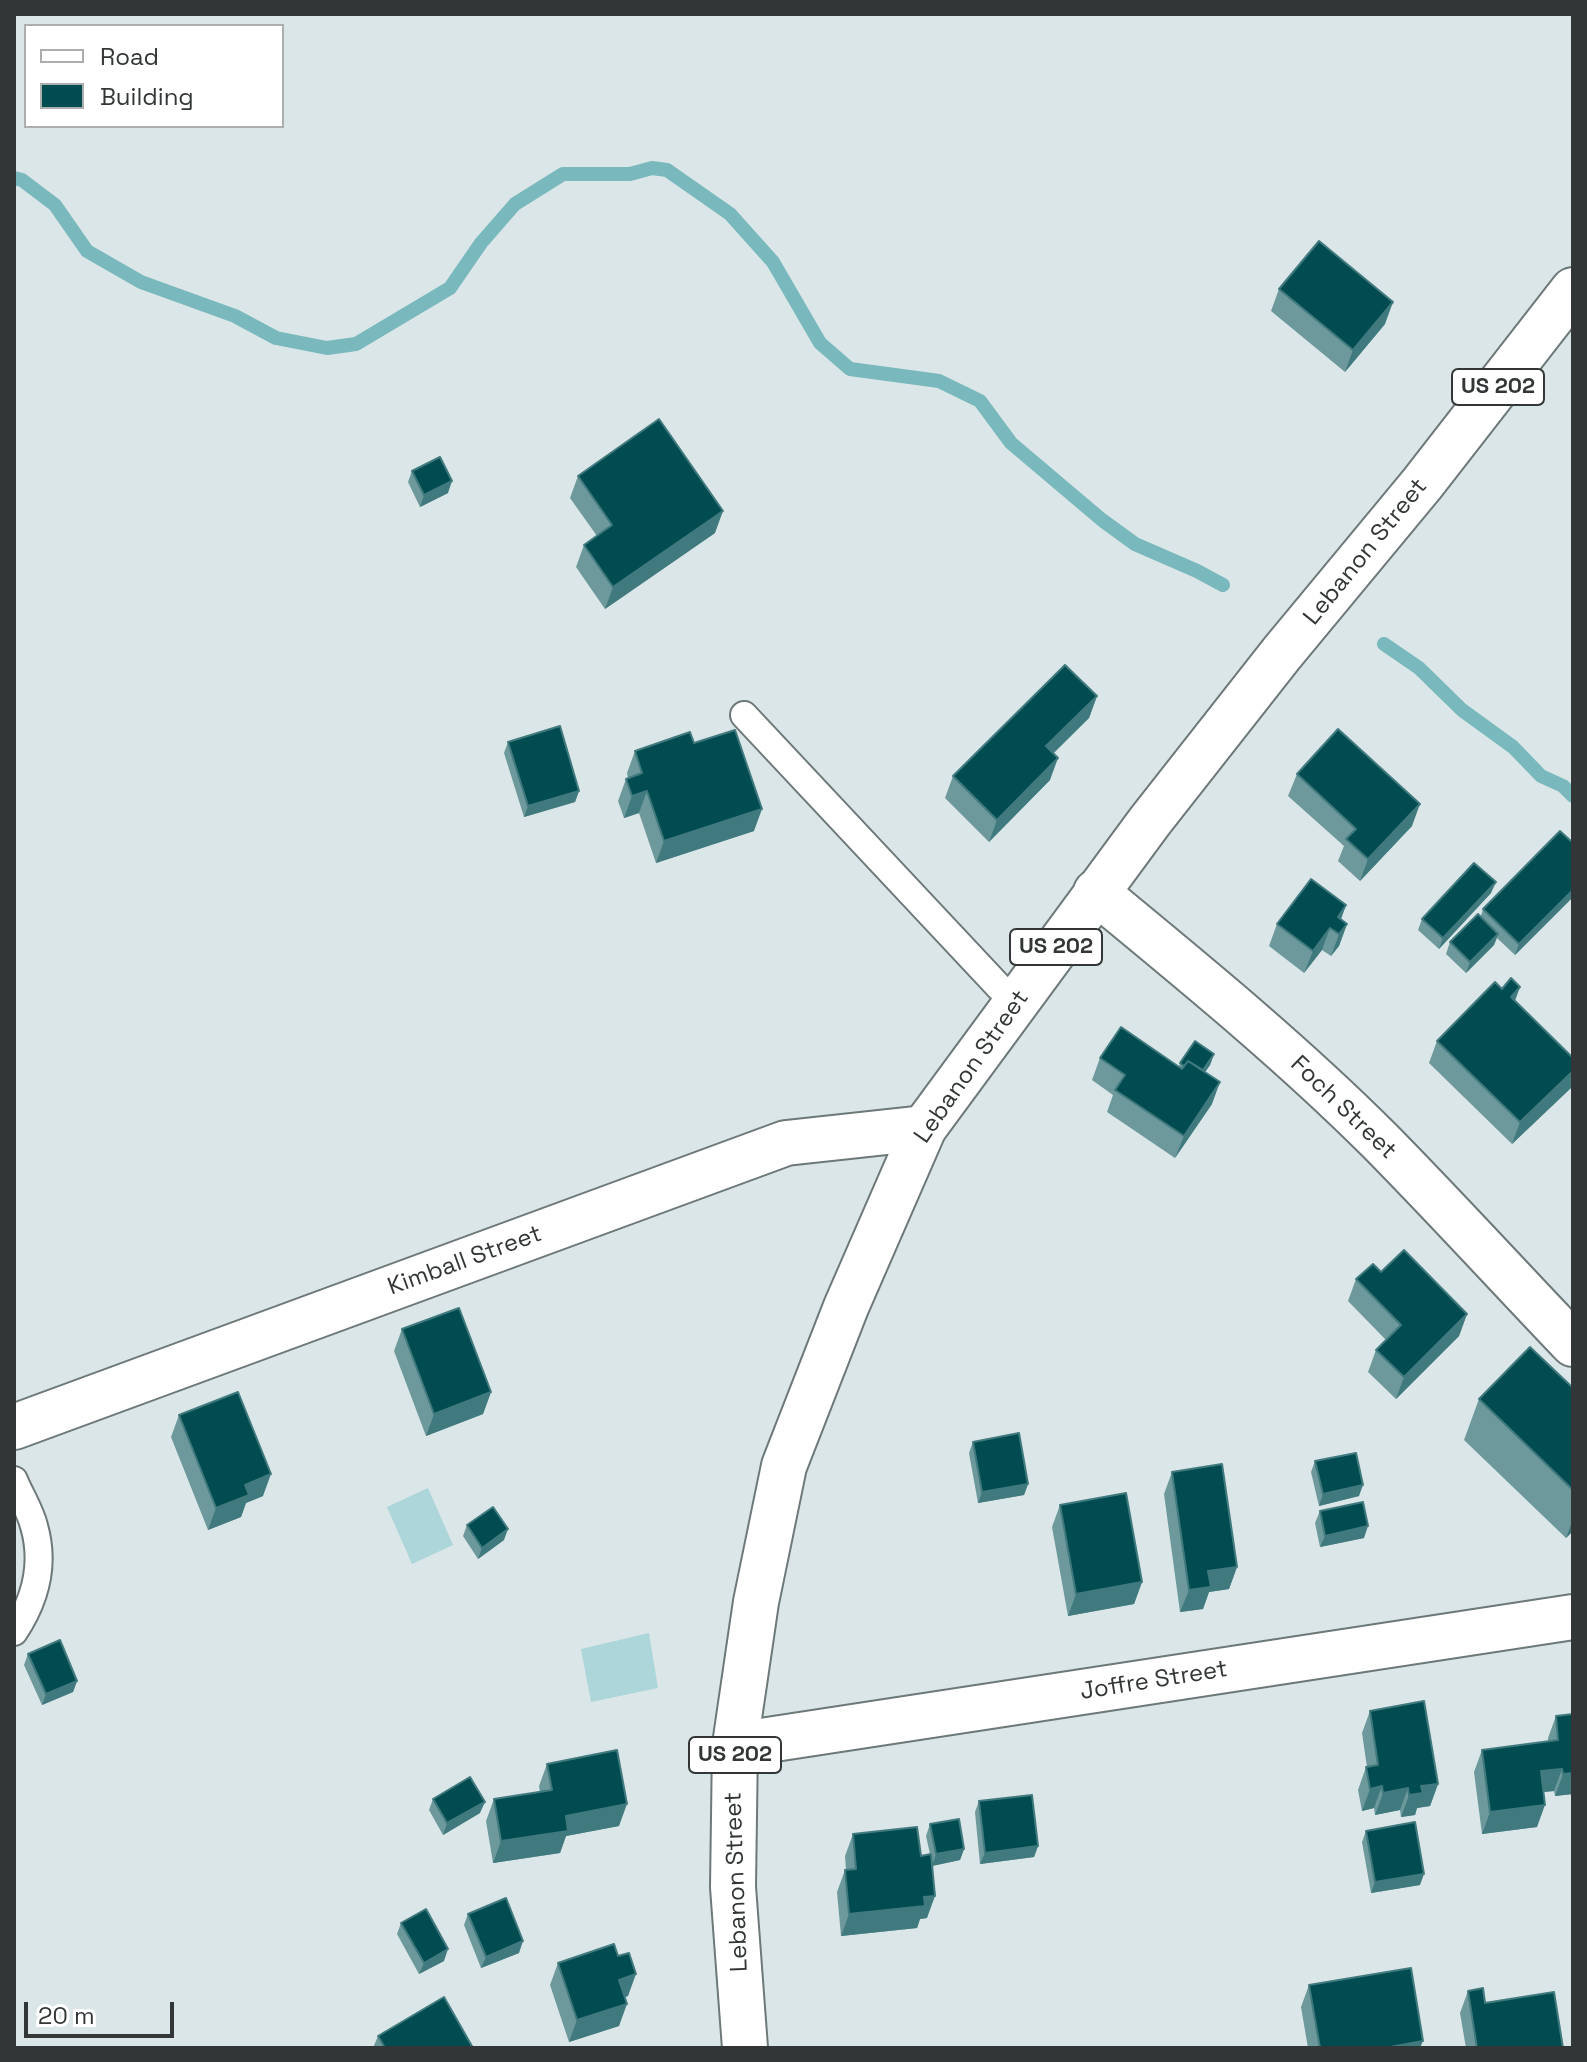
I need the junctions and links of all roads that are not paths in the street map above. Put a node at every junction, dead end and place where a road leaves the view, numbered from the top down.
1 (1573, 290) edge
2 (744, 715) dead end
3 (1096, 892) junction
4 (1015, 1004) junction
5 (924, 1128) junction
6 (1573, 1344) edge
7 (14, 1427) edge
8 (14, 1480) edge
9 (1573, 1617) edge
10 (14, 1632) edge
11 (735, 1745) junction
12 (745, 2048) edge

1 - 3 main road, Lebanon Street / US 202
2 - 4 lane
3 - 4 main road, Lebanon Street / US 202
3 - 6 main road, Foch Street
4 - 5 main road, Lebanon Street / US 202
5 - 7 main road, Kimball Street
5 - 11 main road, Lebanon Street / US 202
8 - 10 lane
9 - 11 main road, Joffre Street
11 - 12 main road, Lebanon Street / US 202

